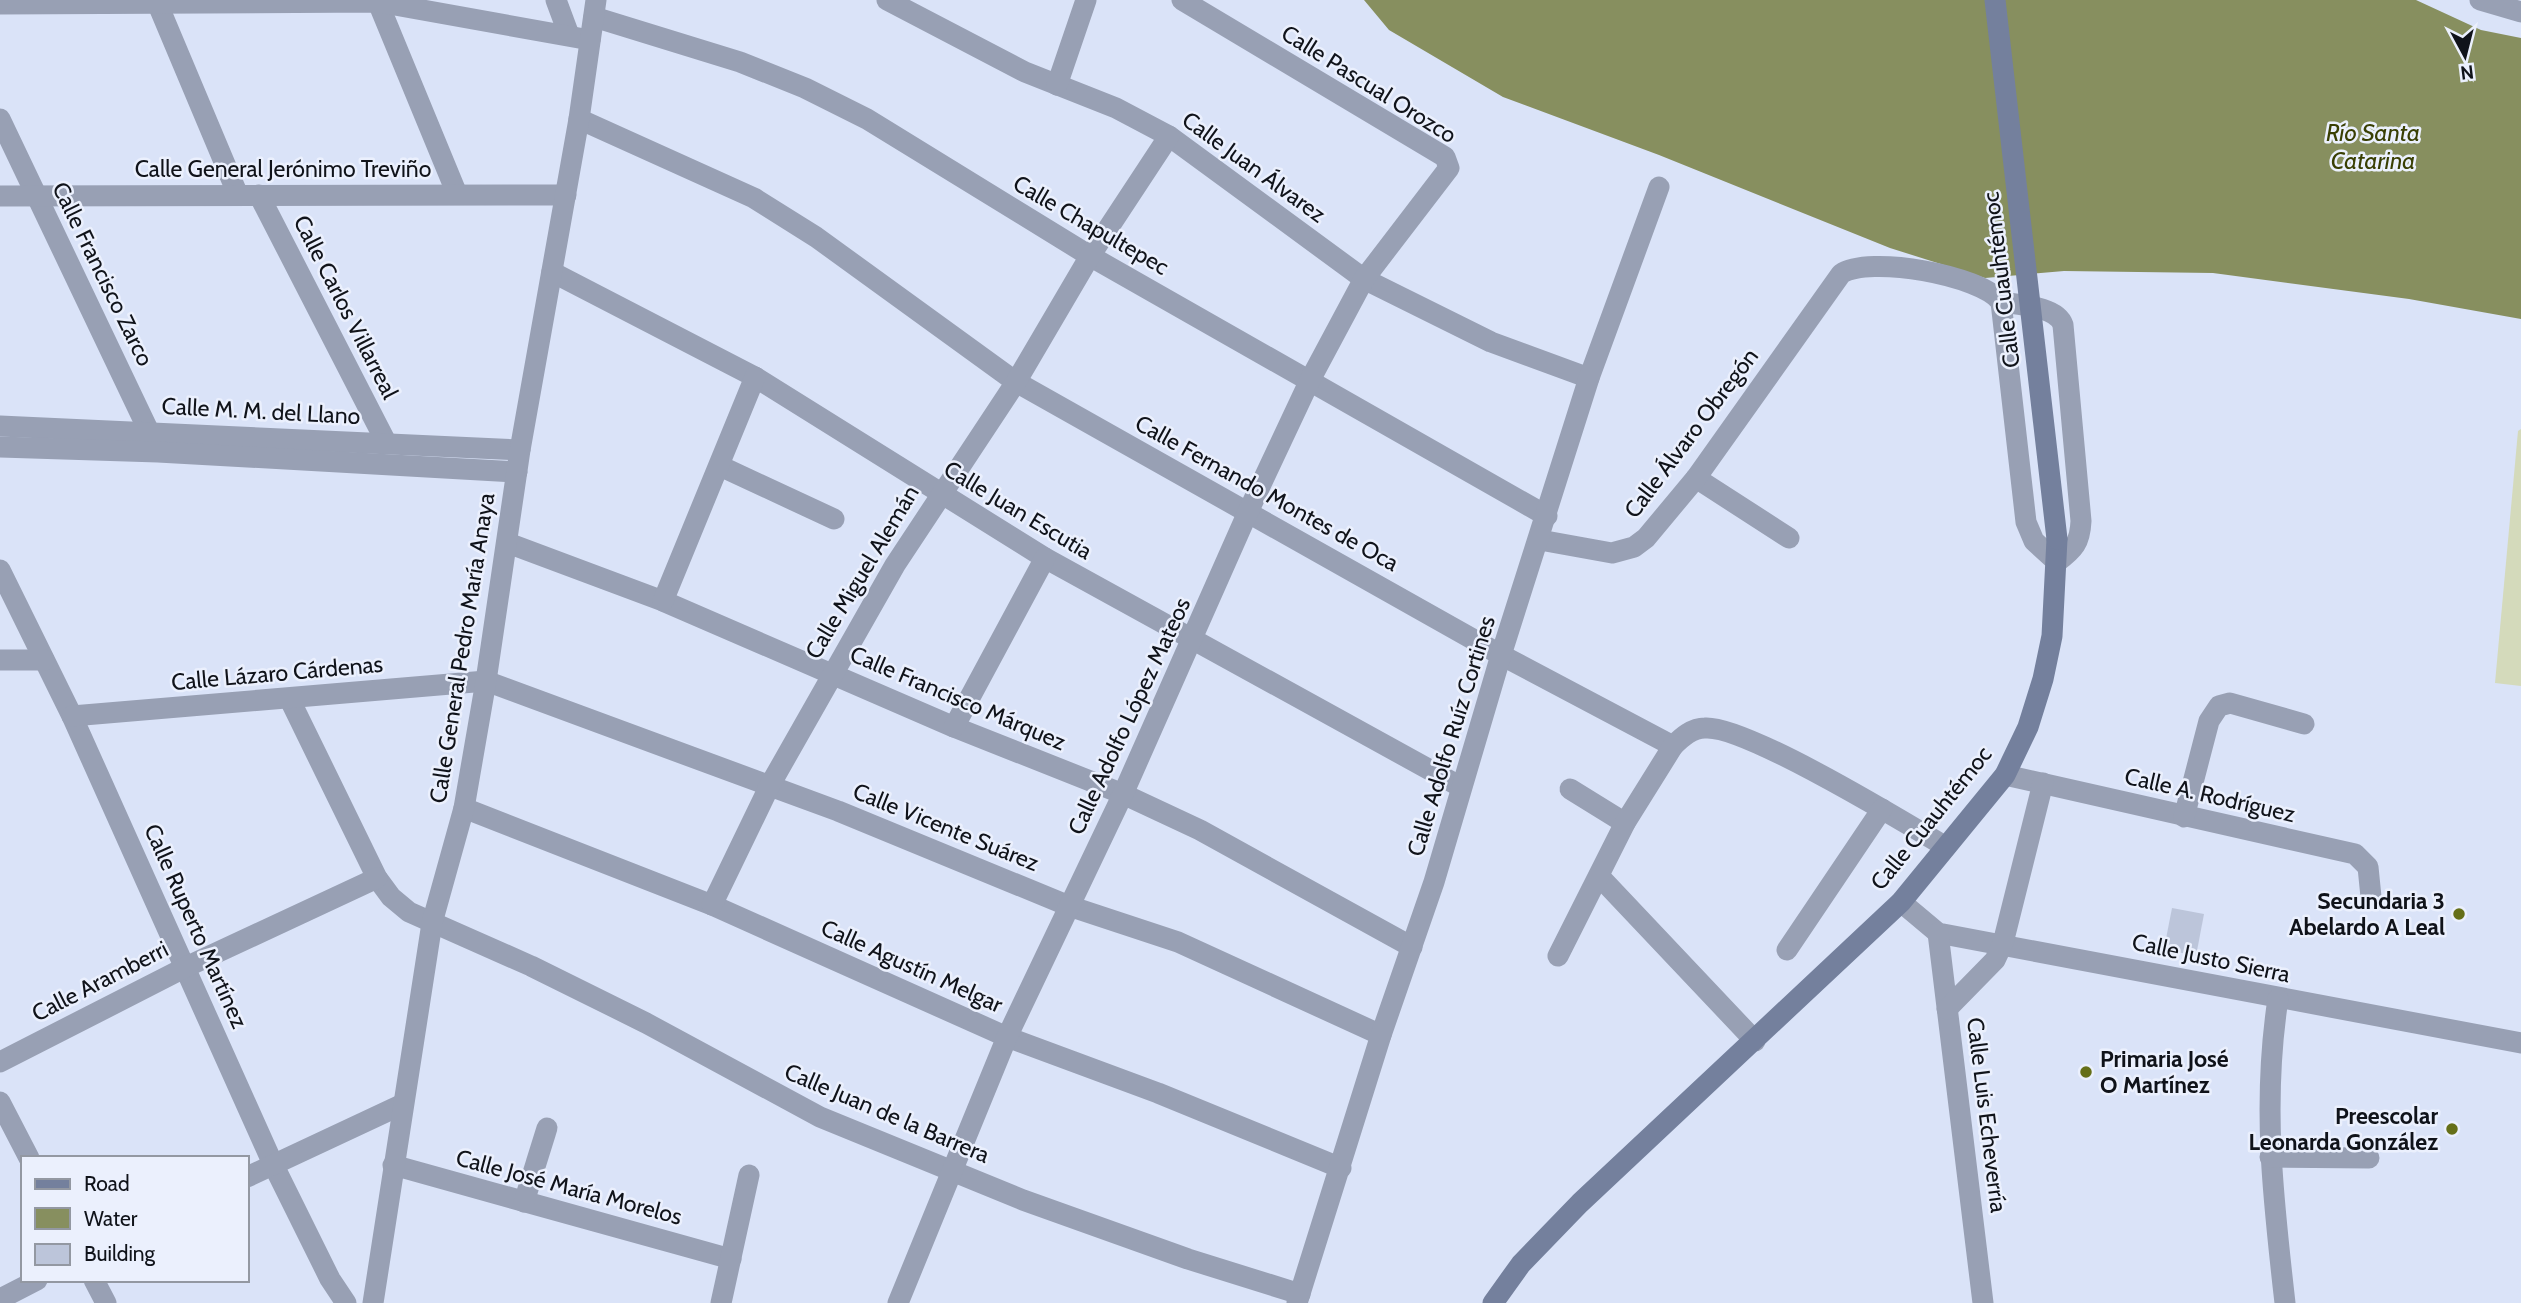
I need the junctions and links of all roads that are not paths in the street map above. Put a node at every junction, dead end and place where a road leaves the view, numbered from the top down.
1 (556, 0) edge
2 (887, 0) edge
3 (1086, 0) edge
4 (1182, 0) edge
5 (1995, 0) edge
6 (2480, 0) edge
7 (377, 1) edge
8 (156, 2) edge
9 (0, 4) edge
10 (595, 9) edge
11 (2521, 12) edge
12 (579, 38) junction
13 (1058, 85) junction
14 (0, 119) edge
15 (579, 119) junction
16 (1169, 136) junction
17 (1448, 173) joint
18 (1659, 187) dead end
19 (457, 194) junction
20 (248, 195) junction
21 (566, 195) junction
22 (0, 196) edge
23 (37, 196) junction
24 (1090, 256) junction
25 (552, 272) junction
26 (1364, 279) junction
27 (2001, 302) junction
28 (754, 377) junction
29 (1589, 378) junction
30 (1310, 380) junction
31 (1016, 382) junction
32 (0, 426) edge
33 (149, 432) junction
34 (386, 443) junction
35 (0, 447) edge
36 (520, 450) junction
37 (158, 452) junction
38 (720, 467) junction
39 (517, 472) junction
40 (1696, 478) junction
41 (940, 494) junction
42 (1248, 512) junction
43 (1546, 516) junction
44 (834, 519) dead end
45 (1789, 538) dead end
46 (1540, 540) junction
47 (508, 543) junction
48 (1045, 558) junction
49 (2057, 562) junction
50 (0, 570) edge
51 (663, 601) junction
52 (1193, 642) junction
53 (1501, 655) junction
54 (0, 660) edge
55 (44, 660) junction
56 (831, 673) junction
57 (486, 681) junction
58 (290, 700) junction
59 (72, 716) junction
60 (2304, 724) dead end
61 (954, 727) junction
62 (1673, 746) junction
63 (2005, 775) junction
64 (2043, 783) junction
65 (770, 785) junction
66 (1461, 787) junction
67 (1570, 789) dead end
68 (1123, 794) junction
69 (464, 808) junction
70 (1882, 809) junction
71 (2184, 817) junction
72 (1625, 823) junction
73 (1946, 847) junction
74 (1599, 876) junction
75 (377, 878) junction
76 (2371, 897) dead end
77 (1901, 902) junction
78 (712, 905) junction
79 (1069, 906) junction
80 (432, 923) junction
81 (1938, 933) junction
82 (2003, 943) junction
83 (1412, 947) junction
84 (1787, 950) dead end
85 (1558, 956) dead end
86 (186, 967) junction
87 (2278, 999) junction
88 (1947, 1009) junction
89 (1381, 1035) junction
90 (1007, 1037) junction
91 (1755, 1041) junction
92 (2521, 1043) edge
93 (0, 1062) edge
94 (0, 1102) edge
95 (403, 1104) junction
96 (547, 1128) dead end
97 (28, 1156) edge
98 (2270, 1157) junction
99 (2369, 1158) dead end
100 (274, 1164) junction
101 (393, 1165) junction
102 (1341, 1168) junction
103 (951, 1170) junction
104 (749, 1175) dead end
105 (248, 1177) edge
106 (524, 1202) junction
107 (731, 1259) junction
108 (33, 1282) edge
109 (95, 1282) edge
110 (1298, 1298) edge
111 (0, 1299) edge
112 (106, 1303) edge
113 (346, 1303) edge
114 (373, 1303) edge
115 (721, 1303) edge
116 (898, 1303) edge
117 (1493, 1303) edge
118 (1983, 1303) edge
119 (2285, 1303) edge

1 - 12 street
2 - 13 street, Calle Juan Álvarez
3 - 13 street
4 - 17 street, Calle Pascual Orozco
5 - 49 street, Calle Cuauhtémoc, bridge
6 - 11 street
7 - 8 street
7 - 12 street
7 - 19 street
8 - 9 street
8 - 20 street, Calle Carlos Villarreal
10 - 12 street, Calle General Pedro María Anaya
10 - 24 street, Calle Chapultepec
12 - 15 street, Calle General Pedro María Anaya
13 - 16 street, Calle Juan Álvarez
14 - 23 street, Calle Francisco Zarco
15 - 21 street, Calle General Pedro María Anaya
15 - 31 street, Calle Fernando Montes de Oca
16 - 24 street, Calle Miguel Alemán
16 - 26 street, Calle Juan Álvarez
17 - 26 street, Calle Adolfo López Mateos
18 - 29 street, Calle Adolfo Ruíz Cortines
19 - 20 street, Calle General Jerónimo Treviño
19 - 21 street, Calle General Jerónimo Treviño
20 - 23 street, Calle General Jerónimo Treviño
20 - 34 street, Calle Carlos Villarreal
21 - 25 street, Calle General Pedro María Anaya
22 - 23 street, Calle General Jerónimo Treviño
23 - 33 street, Calle Francisco Zarco
24 - 30 street, Calle Chapultepec
24 - 31 street, Calle Miguel Alemán
25 - 28 street, Calle Juan Escutia
25 - 36 street, Calle General Pedro María Anaya
26 - 29 street, Calle Juan Álvarez
26 - 30 street, Calle Adolfo López Mateos
27 - 40 street, Calle Álvaro Obregón
27 - 49 street
27 - 49 street
28 - 38 street
28 - 41 street, Calle Juan Escutia
29 - 43 street, Calle Adolfo Ruíz Cortines
30 - 42 street, Calle Adolfo López Mateos
30 - 43 street, Calle Chapultepec
31 - 41 street, Calle Miguel Alemán
31 - 42 street, Calle Fernando Montes de Oca
32 - 33 street, Calle M. M. del Llano
33 - 34 street, Calle M. M. del Llano
33 - 37 street, Calle Francisco Zarco
34 - 36 street, Calle M. M. del Llano
35 - 37 street, Calle M. M. del Llano
36 - 39 street, Calle General Pedro María Anaya
37 - 39 street, Calle M. M. del Llano
38 - 44 street
38 - 51 street
39 - 47 street, Calle General Pedro María Anaya
40 - 45 street
40 - 46 street, Calle Álvaro Obregón
41 - 48 street, Calle Juan Escutia
41 - 56 street, Calle Miguel Alemán
42 - 52 street, Calle Adolfo López Mateos
42 - 53 street, Calle Fernando Montes de Oca
43 - 46 street, Calle Adolfo Ruíz Cortines
46 - 53 street, Calle Adolfo Ruíz Cortines
47 - 51 street, Calle Francisco Márquez
47 - 57 street, Calle General Pedro María Anaya
48 - 52 street, Calle Juan Escutia
48 - 61 street
49 - 63 street, Calle Cuauhtémoc
50 - 55 street, Calle Ruperto Martínez
51 - 56 street, Calle Francisco Márquez
52 - 66 street, Calle Juan Escutia
52 - 68 street, Calle Adolfo López Mateos
53 - 62 street, Calle Fernando Montes de Oca
53 - 66 street, Calle Adolfo Ruíz Cortines
54 - 55 street
55 - 59 street, Calle Ruperto Martínez
56 - 61 street, Calle Francisco Márquez
56 - 65 street, Calle Miguel Alemán
57 - 58 street, Calle Lázaro Cárdenas
57 - 65 street, Calle Vicente Suárez
57 - 69 street, Calle General Pedro María Anaya
58 - 59 street, Calle Lázaro Cárdenas
58 - 75 street
59 - 86 street, Calle Ruperto Martínez
60 - 71 street
61 - 68 street, Calle Francisco Márquez
62 - 70 street
62 - 72 street
63 - 64 street, Calle A. Rodríguez
63 - 73 street, Calle Cuauhtémoc
64 - 71 street, Calle A. Rodríguez
64 - 82 street
65 - 78 street, Calle Miguel Alemán
65 - 79 street, Calle Vicente Suárez
66 - 83 street, Calle Adolfo Ruíz Cortines
67 - 72 street
68 - 79 street, Calle Adolfo López Mateos
68 - 83 street, Calle Francisco Márquez
69 - 78 street, Calle Agustín Melgar
69 - 80 street, Calle General Pedro María Anaya
70 - 73 street
70 - 84 street
71 - 76 street, Calle A. Rodríguez
72 - 74 street
73 - 77 street, Calle Cuauhtémoc
74 - 85 street
74 - 91 street
75 - 80 street
75 - 86 street, Calle Aramberri
77 - 81 street
77 - 91 street, Calle Cuauhtémoc
78 - 90 street, Calle Agustín Melgar
79 - 89 street, Calle Vicente Suárez
79 - 90 street, Calle Adolfo López Mateos
80 - 95 street, Calle General Pedro María Anaya
80 - 103 street, Calle Juan de la Barrera
81 - 82 street, Calle Justo Sierra
81 - 88 street, Calle Luis Echeverría
82 - 87 street, Calle Justo Sierra
82 - 88 street
83 - 89 street, Calle Adolfo Ruíz Cortines
86 - 93 street, Calle Aramberri
86 - 100 street, Calle Ruperto Martínez
87 - 92 street, Calle Justo Sierra
87 - 98 street
88 - 118 street, Calle Luis Echeverría
89 - 102 street, Calle Adolfo Ruíz Cortines
90 - 102 street, Calle Agustín Melgar
90 - 103 street, Calle Adolfo López Mateos
91 - 117 street, Calle Cuauhtémoc
94 - 97 street
95 - 100 street
95 - 101 street, Calle General Pedro María Anaya
96 - 106 street
98 - 99 street
98 - 119 street
100 - 105 street
100 - 113 street, Calle Ruperto Martínez
101 - 106 street, Calle José María Morelos
101 - 114 street, Calle General Pedro María Anaya
102 - 110 street, Calle Adolfo Ruíz Cortines
103 - 110 street, Calle Juan de la Barrera
103 - 116 street, Calle Adolfo López Mateos
104 - 107 street
106 - 107 street, Calle José María Morelos
107 - 115 street
108 - 111 street
109 - 112 street

